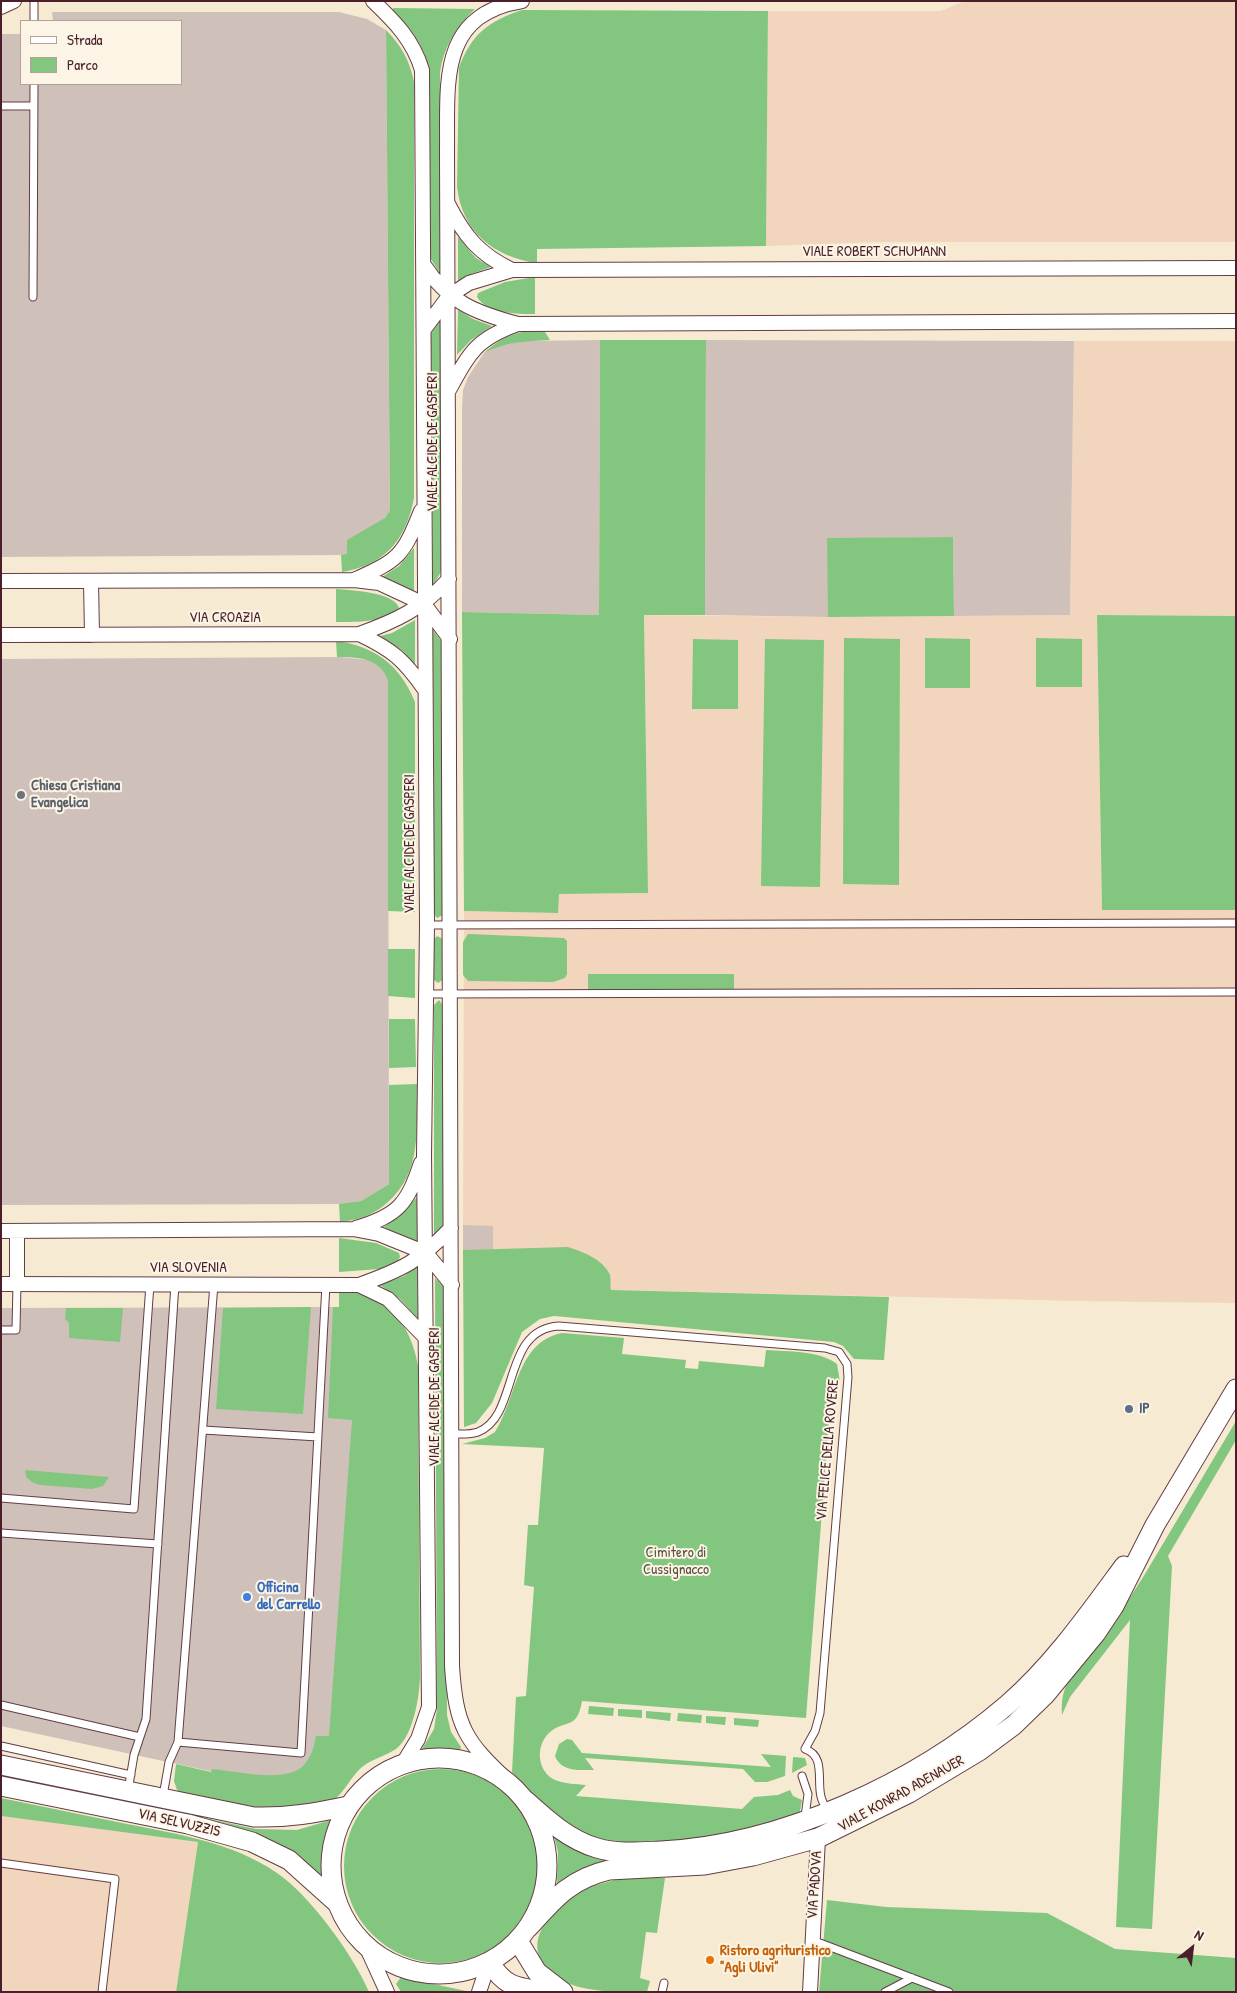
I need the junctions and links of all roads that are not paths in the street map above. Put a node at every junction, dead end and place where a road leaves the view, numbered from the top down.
1 (14, 1) edge
2 (34, 1) edge
3 (373, 1) edge
4 (522, 1) edge
5 (1, 8) edge
6 (34, 20) edge
7 (34, 85) edge
8 (1, 106) edge
9 (34, 106) junction
10 (447, 201) junction
11 (423, 265) junction
12 (1236, 268) edge
13 (512, 270) junction
14 (33, 296) dead end
15 (449, 296) junction
16 (1236, 321) edge
17 (518, 324) junction
18 (425, 328) junction
19 (448, 390) junction
20 (424, 503) junction
21 (449, 579) junction
22 (354, 580) junction
23 (91, 581) junction
24 (1, 582) edge
25 (424, 604) junction
26 (359, 634) junction
27 (1, 635) edge
28 (92, 635) junction
29 (450, 639) junction
30 (425, 690) junction
31 (1236, 923) edge
32 (450, 924) junction
33 (427, 925) junction
34 (1236, 992) edge
35 (426, 994) junction
36 (450, 994) junction
37 (424, 1154) junction
38 (451, 1228) junction
39 (353, 1229) junction
40 (1, 1231) edge
41 (17, 1231) junction
42 (426, 1253) junction
43 (1, 1284) edge
44 (17, 1284) junction
45 (150, 1284) junction
46 (175, 1284) junction
47 (214, 1284) junction
48 (326, 1284) junction
49 (359, 1285) junction
50 (452, 1285) junction
51 (1, 1330) edge
52 (427, 1339) junction
53 (1236, 1389) edge
54 (203, 1430) junction
55 (451, 1434) junction
56 (318, 1437) junction
57 (1, 1498) edge
58 (1155, 1525) junction
59 (1, 1533) edge
60 (158, 1544) junction
61 (1, 1705) edge
62 (140, 1737) junction
63 (178, 1742) junction
64 (1, 1746) edge
65 (404, 1762) junction
66 (1, 1765) edge
67 (802, 1776) dead end
68 (509, 1782) junction
69 (129, 1784) junction
70 (1, 1786) edge
71 (162, 1799) junction
72 (525, 1800) junction
73 (348, 1806) junction
74 (830, 1810) junction
75 (803, 1820) junction
76 (818, 1838) junction
77 (1, 1863) edge
78 (337, 1903) junction
79 (523, 1934) junction
80 (811, 1940) junction
81 (366, 1946) junction
82 (489, 1962) junction
83 (912, 1978) junction
84 (664, 1983) dead end
85 (102, 1992) edge
86 (387, 1992) edge
87 (479, 1992) edge
88 (547, 1992) edge
89 (563, 1992) edge
90 (662, 1992) edge
91 (810, 1992) edge
92 (885, 1992) edge
93 (950, 1992) edge

1 - 5 street
2 - 6 lane
3 - 11 street, VIALE ALCIDE DE GASPERI
4 - 10 street, VIALE ALCIDE DE GASPERI
7 - 9 lane
8 - 9 lane
9 - 14 lane
10 - 13 street, VIALE ROBERT SCHUMANN
10 - 15 street, VIALE ALCIDE DE GASPERI
11 - 15 street
11 - 18 street, VIALE ALCIDE DE GASPERI
12 - 13 street, VIALE ROBERT SCHUMANN
13 - 15 street, VIALE ROBERT SCHUMANN
15 - 17 street
15 - 18 street, VIALE ROBERT SCHUMANN
15 - 19 street, VIALE ALCIDE DE GASPERI
16 - 17 street
17 - 19 street
18 - 20 street, VIALE ALCIDE DE GASPERI
19 - 21 street, VIALE ALCIDE DE GASPERI
20 - 22 street
20 - 25 street, VIALE ALCIDE DE GASPERI
21 - 25 street, VIA CROAZIA
21 - 29 street, VIALE ALCIDE DE GASPERI
22 - 23 street
22 - 25 street
23 - 24 street
23 - 28 street
25 - 26 street, VIA CROAZIA
25 - 29 street
25 - 30 street, VIALE ALCIDE DE GASPERI
26 - 28 street, VIA CROAZIA
26 - 30 street, VIA CROAZIA
27 - 28 street, VIA CROAZIA
29 - 32 street, VIALE ALCIDE DE GASPERI
30 - 33 street, VIALE ALCIDE DE GASPERI
31 - 32 lane
32 - 33 lane, VIALE ALCIDE DE GASPERI
32 - 36 street, VIALE ALCIDE DE GASPERI
33 - 35 street, VIALE ALCIDE DE GASPERI
34 - 36 lane
35 - 36 lane
35 - 37 street, VIALE ALCIDE DE GASPERI
36 - 38 street, VIALE ALCIDE DE GASPERI
37 - 39 street
37 - 42 street, VIALE ALCIDE DE GASPERI
38 - 42 street, VIA SLOVENIA
38 - 50 street, VIALE ALCIDE DE GASPERI
39 - 41 street
39 - 42 street
40 - 41 street
41 - 44 street
42 - 49 street, VIA SLOVENIA
42 - 50 street
42 - 52 street, VIALE ALCIDE DE GASPERI
43 - 44 street, VIA SLOVENIA
44 - 45 street, VIA SLOVENIA
44 - 51 lane
45 - 46 street, VIA SLOVENIA
45 - 57 lane
46 - 47 street, VIA SLOVENIA
46 - 60 lane
47 - 48 street, VIA SLOVENIA
47 - 54 lane
48 - 49 street, VIA SLOVENIA
48 - 56 lane
49 - 52 street, VIA SLOVENIA
50 - 55 street, VIALE ALCIDE DE GASPERI
52 - 65 street, VIALE ALCIDE DE GASPERI
53 - 58 main road, VIALE KONRAD ADENAUER
54 - 56 lane
54 - 63 lane
55 - 68 street, VIALE ALCIDE DE GASPERI
55 - 74 lane, VIA FELICE DELLA ROVERE
56 - 63 lane
58 - 74 main road, VIALE KONRAD ADENAUER
58 - 76 main road, VIALE KONRAD ADENAUER
59 - 60 lane
60 - 62 lane
61 - 62 lane
62 - 69 lane
63 - 71 lane
64 - 69 lane
65 - 68 main road
65 - 73 main road
66 - 69 main road, VIA SELVUZZIS
67 - 75 lane
68 - 72 main road
69 - 71 main road, VIA SELVUZZIS
70 - 78 main road, VIA SELVUZZIS
71 - 73 main road, VIA SELVUZZIS
72 - 75 main road, VIALE KONRAD ADENAUER
72 - 79 main road
73 - 78 main road
74 - 75 main road, VIALE KONRAD ADENAUER
76 - 79 main road, VIALE KONRAD ADENAUER
76 - 80 street, VIA PADOVA
77 - 85 lane
78 - 81 main road, VIALE KONRAD ADENAUER
79 - 82 main road, VIALE KONRAD ADENAUER
79 - 89 main road
80 - 83 lane
80 - 91 street, VIA PADOVA
81 - 82 main road, VIALE KONRAD ADENAUER
81 - 86 street
82 - 87 street
82 - 88 main road
83 - 92 lane
83 - 93 lane
84 - 90 lane

